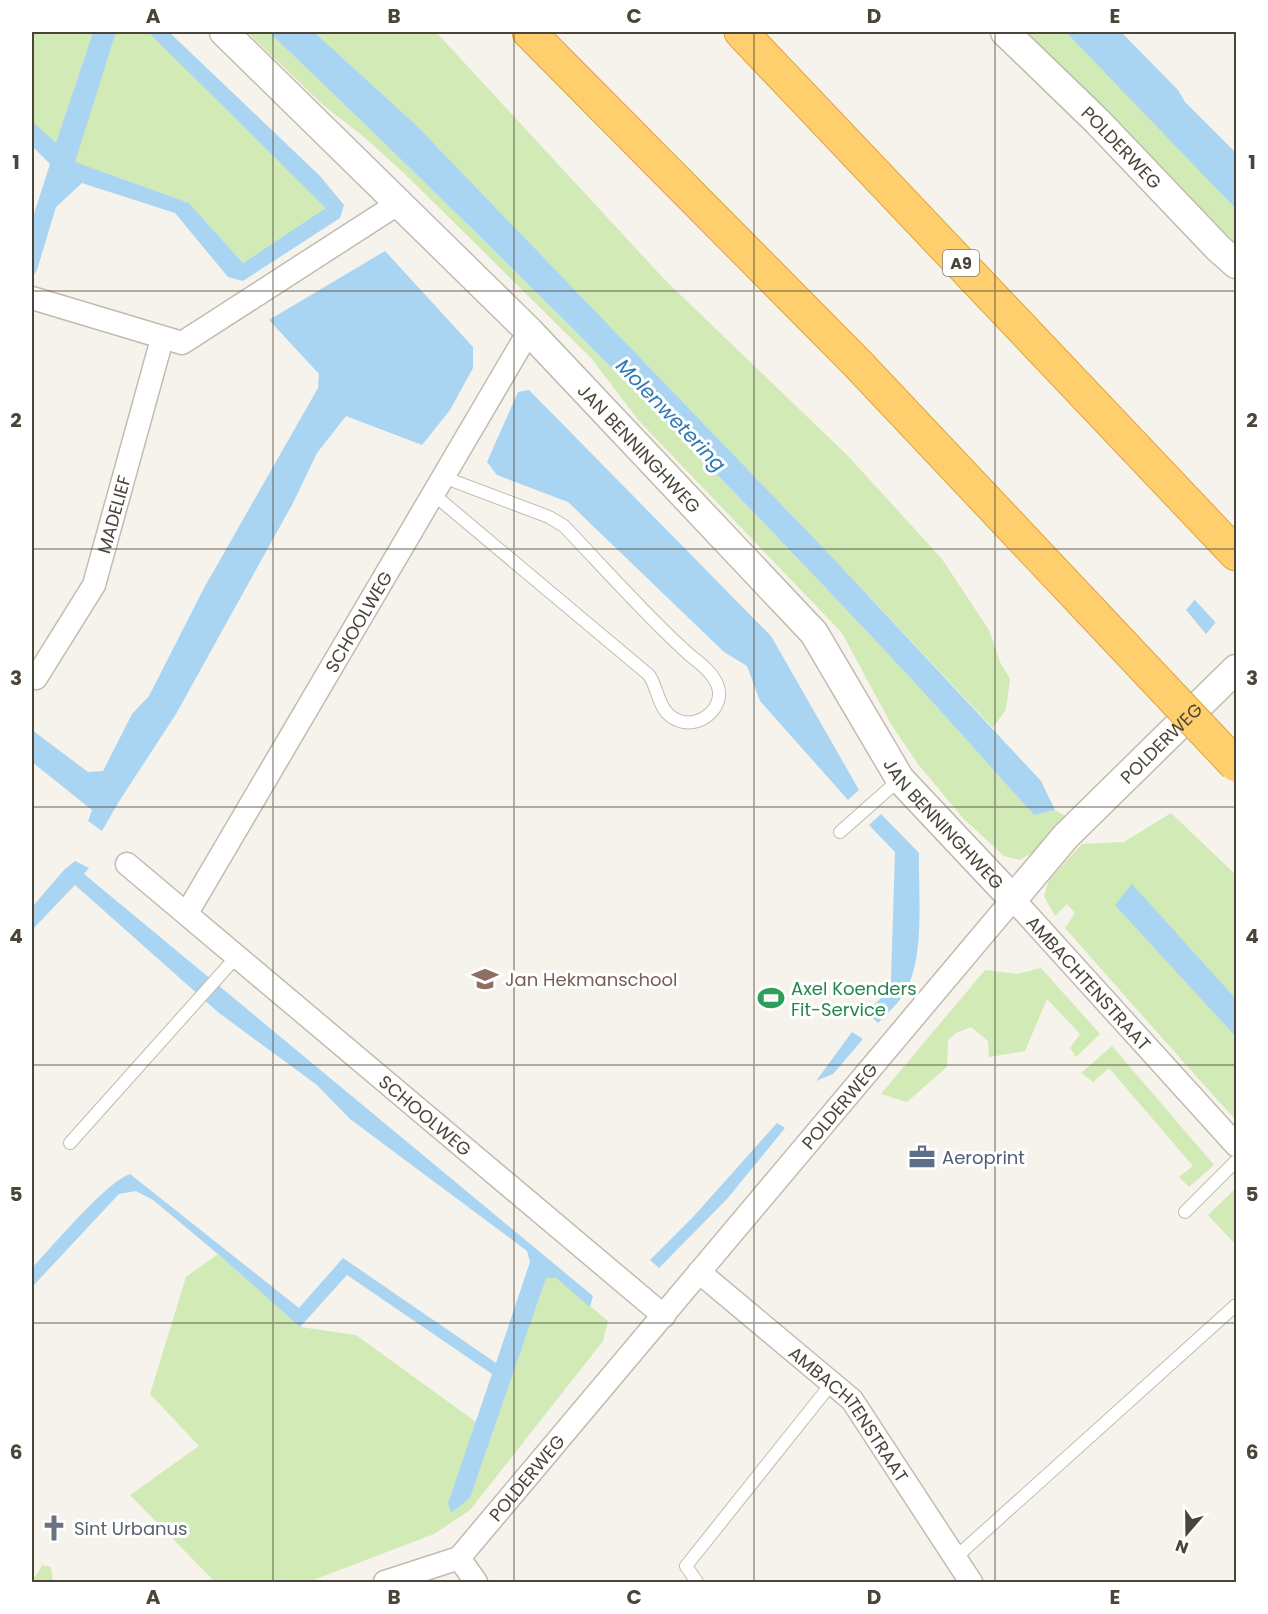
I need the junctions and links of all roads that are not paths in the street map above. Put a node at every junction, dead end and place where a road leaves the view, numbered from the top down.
1 (224, 32) edge
2 (529, 32) edge
3 (741, 32) edge
4 (1005, 32) edge
5 (399, 203) junction
6 (1236, 264) edge
7 (32, 298) edge
8 (529, 331) junction
9 (162, 339) junction
10 (438, 486) junction
11 (1236, 554) edge
12 (1236, 669) edge
13 (36, 678) dead end
14 (1236, 765) edge
15 (900, 779) junction
16 (840, 832) dead end
17 (127, 864) dead end
18 (1014, 899) junction
19 (187, 913) junction
20 (237, 956) junction
21 (70, 1143) dead end
22 (1236, 1146) edge
23 (1236, 1161) edge
24 (1185, 1212) dead end
25 (699, 1272) junction
26 (1236, 1305) edge
27 (664, 1316) junction
28 (832, 1383) junction
29 (459, 1558) junction
30 (955, 1558) junction
31 (386, 1582) edge
32 (476, 1582) edge
33 (697, 1582) edge
34 (971, 1582) edge

1 - 5 street, JAN BENNINGHWEG
2 - 14 highway, bridge
3 - 11 highway, A9
4 - 6 street, POLDERWEG
5 - 8 street, JAN BENNINGHWEG
5 - 9 street
7 - 9 street
8 - 10 street, SCHOOLWEG
8 - 15 street, JAN BENNINGHWEG
9 - 13 street, MADELIEF
10 - 10 lane
10 - 19 street, SCHOOLWEG
12 - 18 street, POLDERWEG
15 - 16 lane
15 - 18 street, JAN BENNINGHWEG
17 - 19 street, SCHOOLWEG
18 - 22 street, AMBACHTENSTRAAT
18 - 25 street, POLDERWEG
19 - 20 street, SCHOOLWEG
20 - 21 lane
20 - 27 street, SCHOOLWEG
23 - 24 lane
25 - 27 street, POLDERWEG
25 - 28 street, AMBACHTENSTRAAT
26 - 30 lane
27 - 29 street, POLDERWEG
28 - 30 street, AMBACHTENSTRAAT
28 - 33 lane
29 - 31 street
29 - 32 street
30 - 34 street, AMBACHTENSTRAAT

